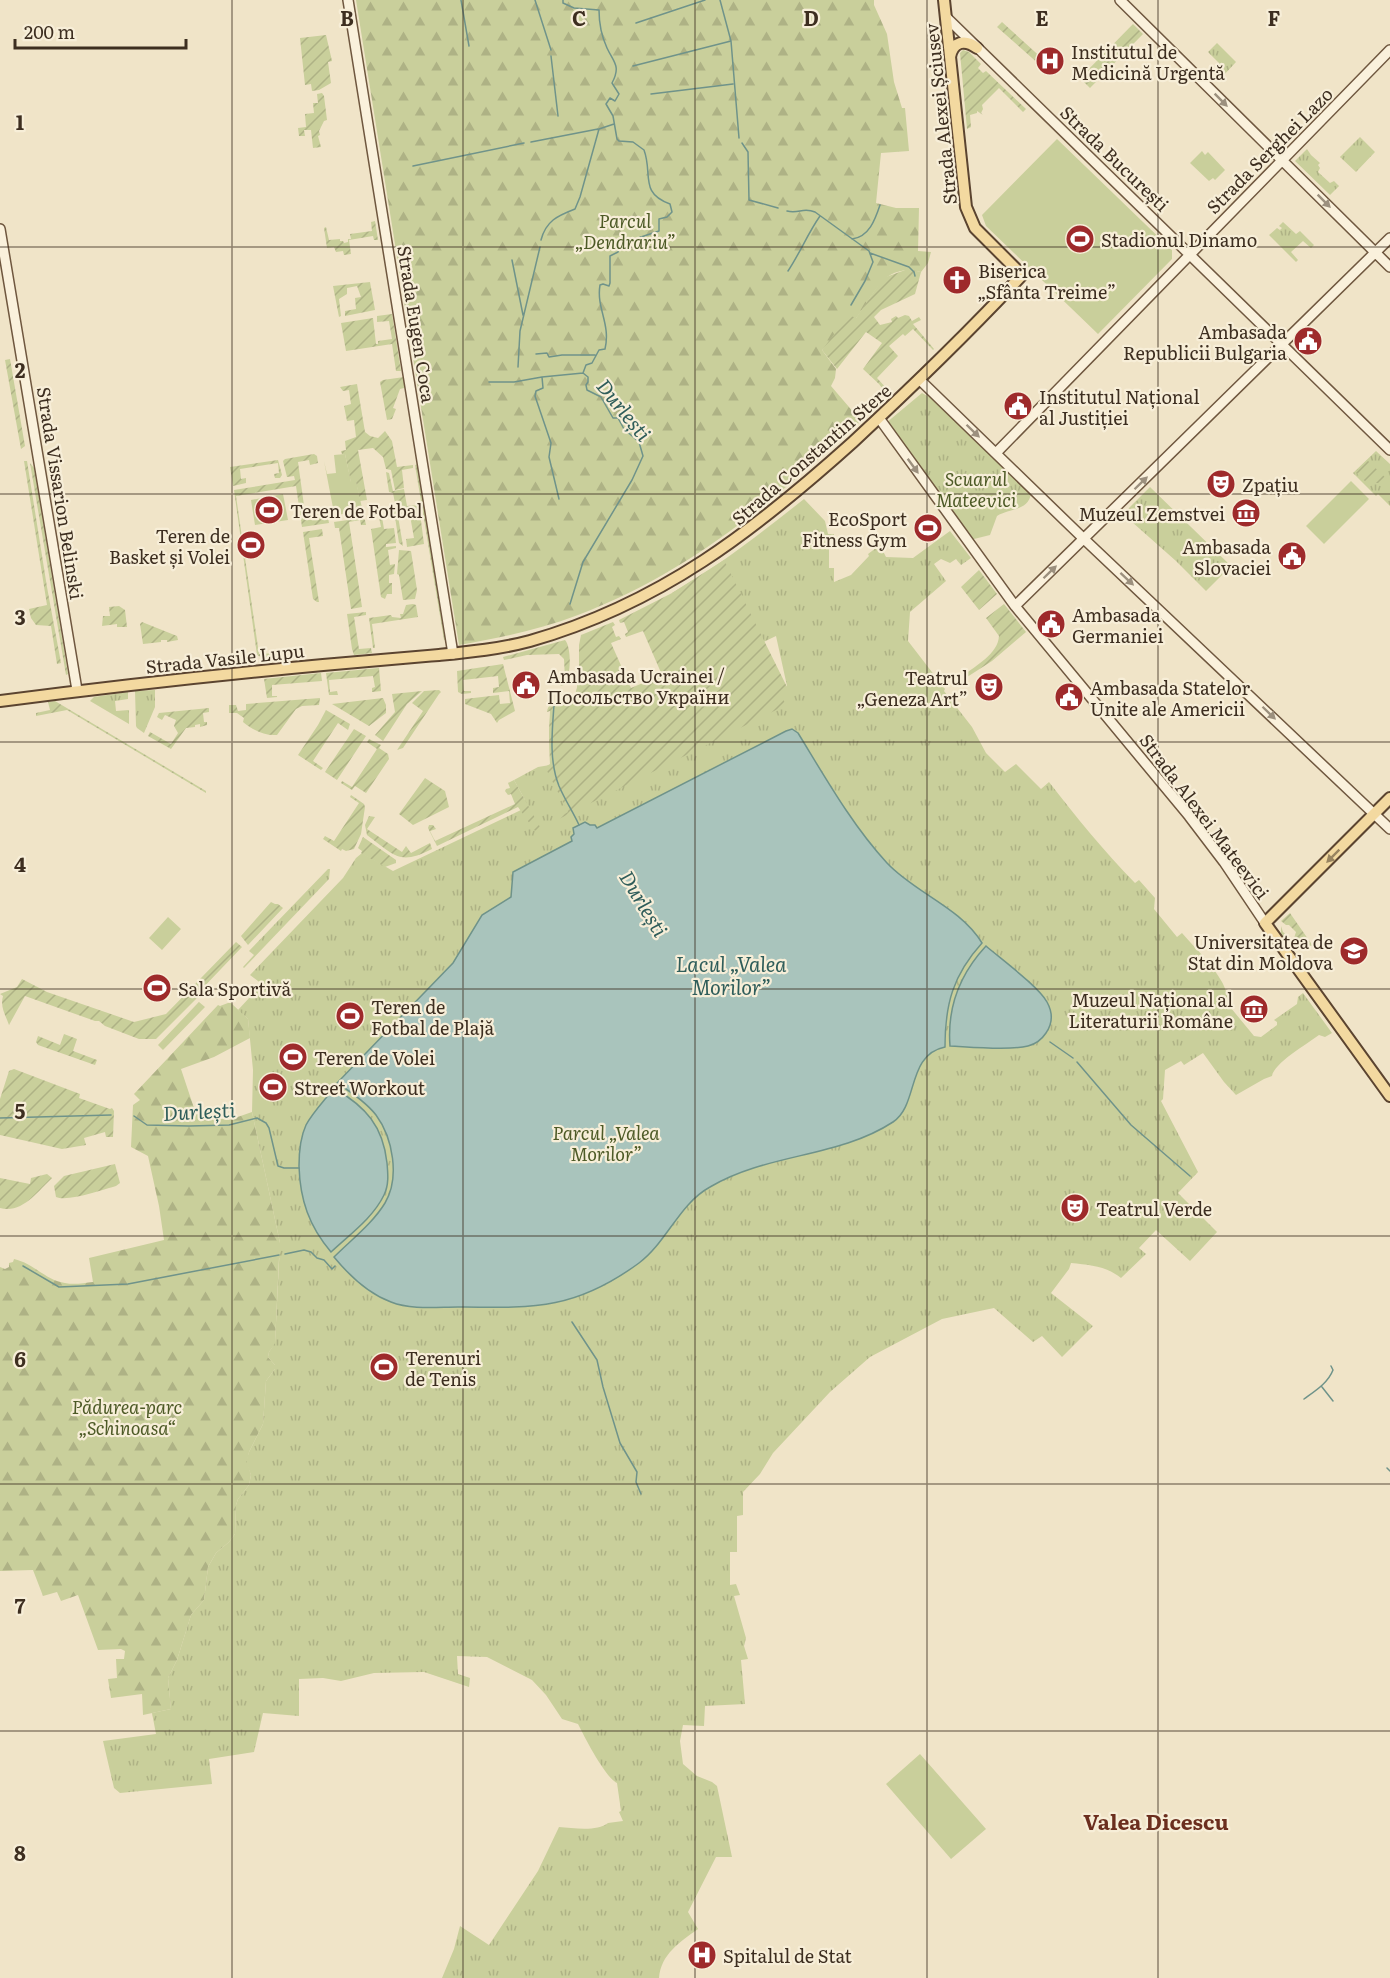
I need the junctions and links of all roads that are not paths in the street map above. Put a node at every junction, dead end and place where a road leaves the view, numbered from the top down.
1 (348, 0) edge
2 (944, 0) edge
3 (1120, 0) edge
4 (946, 17) junction
5 (977, 48) junction
6 (1390, 50) edge
7 (950, 58) junction
8 (1282, 160) junction
9 (0, 229) edge
10 (1390, 238) edge
11 (1375, 252) junction
12 (1190, 254) junction
13 (1390, 267) edge
14 (1022, 275) joint
15 (1282, 345) junction
16 (920, 380) junction
17 (879, 418) junction
18 (1390, 450) edge
19 (996, 453) junction
20 (1084, 538) junction
21 (1015, 606) junction
22 (453, 654) junction
23 (76, 690) junction
24 (0, 701) edge
25 (1390, 798) edge
26 (1374, 814) junction
27 (1390, 829) edge
28 (1265, 923) junction
29 (1390, 1095) edge

1 - 22 main road, Strada Eugen Coca
2 - 4 main road, Strada Alexei Șciusev
3 -> 8 main road
4 - 5 main road, Strada București
4 - 7 main road, Strada Alexei Șciusev
5 - 7 main road
5 - 12 main road, Strada București
6 - 8 main road, Strada Serghei Lazo
7 - 14 main road, Strada Alexei Șciusev
8 -> 11 main road
8 - 12 main road, Strada Serghei Lazo
9 - 23 main road, Strada Vissarion Belinski
10 - 11 main road
11 - 13 main road
11 - 15 main road
12 - 15 main road, Strada București
12 - 19 main road, Strada Serghei Lazo
14 - 16 main road, Strada Constantin Stere
15 - 18 main road, Strada București
20 -> 15 main road
16 - 17 main road, Strada Constantin Stere
16 -> 19 main road
17 -> 21 main road, Strada Alexei Mateevici
17 - 22 main road, Strada Constantin Stere
19 - 20 main road
21 -> 20 main road
20 -> 26 main road
21 - 28 main road, Strada Alexei Mateevici
22 - 23 main road, Strada Vasile Lupu
23 - 24 main road, Strada Vasile Lupu
25 - 26 main road
26 - 27 main road
26 -> 28 main road
28 - 29 main road, Strada Alexei Mateevici

